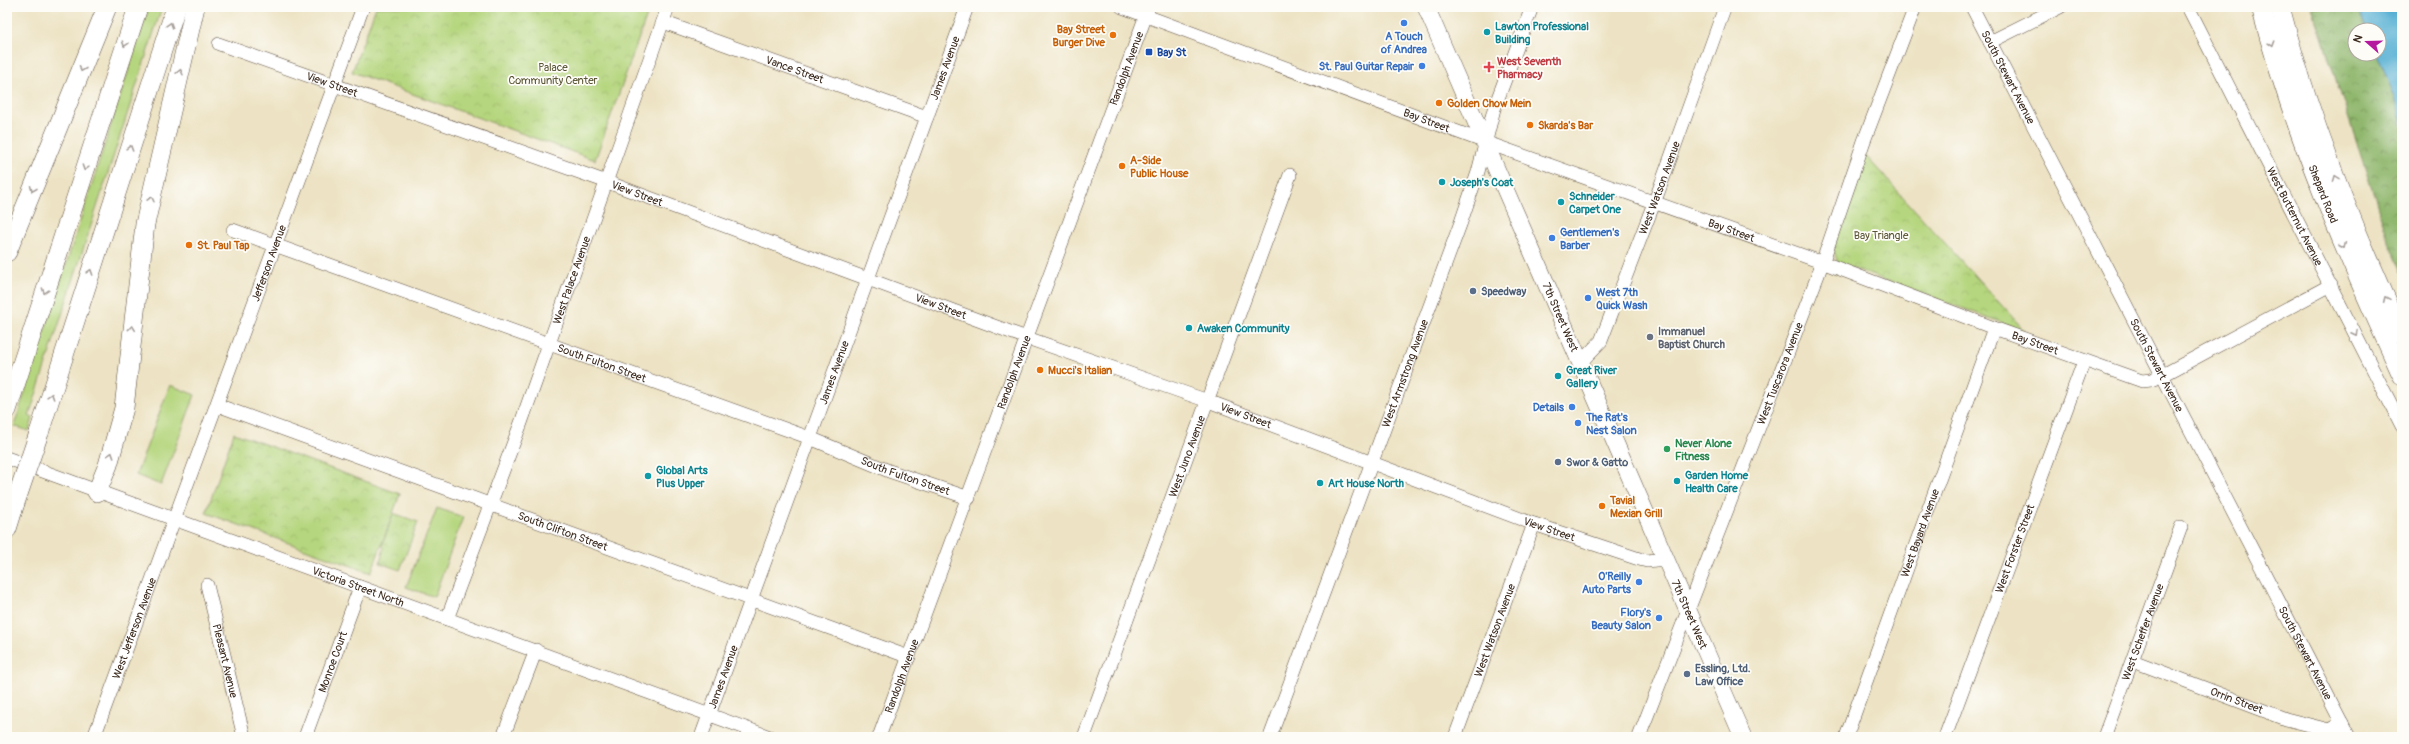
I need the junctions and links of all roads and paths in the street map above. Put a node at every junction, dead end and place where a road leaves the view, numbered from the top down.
1 (107, 7) edge
2 (138, 7) edge
3 (176, 7) edge
4 (195, 7) edge
5 (363, 7) edge
6 (668, 7) edge
7 (966, 7) edge
8 (1122, 7) edge
9 (1426, 7) edge
10 (1532, 7) edge
11 (1725, 7) edge
12 (1915, 7) edge
13 (1972, 7) edge
14 (2060, 7) edge
15 (2188, 7) edge
16 (2261, 7) edge
17 (2280, 7) edge
18 (1148, 12) edge
19 (663, 22) junction
20 (1990, 42) junction
21 (219, 44) dead end
22 (334, 84) junction
23 (926, 117) junction
24 (1485, 142) junction
25 (1290, 175) dead end
26 (607, 182) junction
27 (1654, 203) junction
28 (233, 230) dead end
29 (276, 245) junction
30 (7, 252) edge
31 (1822, 262) junction
32 (869, 279) junction
33 (2331, 285) junction
34 (1994, 328) junction
35 (2402, 334) edge
36 (1028, 338) junction
37 (548, 344) junction
38 (2084, 361) junction
39 (1581, 362) junction
40 (2163, 375) junction
41 (2402, 375) edge
42 (1208, 401) junction
43 (217, 406) junction
44 (7, 410) edge
45 (2402, 426) edge
46 (810, 438) junction
47 (7, 458) edge
48 (1372, 463) junction
49 (97, 492) junction
50 (969, 498) junction
51 (489, 505) junction
52 (174, 519) junction
53 (1534, 524) junction
54 (2181, 527) dead end
55 (7, 529) edge
56 (1665, 559) junction
57 (207, 585) dead end
58 (360, 587) junction
59 (750, 601) junction
60 (1688, 610) junction
61 (447, 619) junction
62 (536, 650) junction
63 (909, 657) junction
64 (2132, 661) junction
65 (709, 715) junction
66 (2342, 723) junction
67 (94, 737) edge
68 (244, 737) edge
69 (305, 737) edge
70 (503, 737) edge
71 (701, 737) edge
72 (770, 737) edge
73 (879, 737) edge
74 (1084, 737) edge
75 (1270, 737) edge
76 (1455, 737) edge
77 (1639, 737) edge
78 (1743, 737) edge
79 (1846, 737) edge
80 (1946, 737) edge
81 (2104, 737) edge
82 (2349, 737) edge

1 -> 30 highway
2 -> 44 highway
55 -> 3 highway, bridge
49 -> 4 highway
5 - 22 street, Jefferson Avenue
6 - 19 street, West Palace Avenue
7 - 23 street, James Avenue
8 - 18 street, Bay Street
9 - 24 main road, 7th Street West
10 - 24 street, West Armstrong Avenue
11 - 27 street, West Watson Avenue
12 - 31 street, West Tuscarora Avenue
13 - 20 street, South Stewart Avenue
14 - 20 street
15 - 33 street, West Butternut Avenue
16 -> 41 highway, Shepard Road
35 -> 17 highway, Shepard Road
18 - 24 street, Bay Street
18 - 36 street, Randolph Avenue
19 - 23 street, Vance Street
19 - 26 street, West Palace Avenue
20 - 40 street, South Stewart Avenue
21 - 22 street, View Street
22 - 26 street, View Street
22 - 29 street, Jefferson Avenue
23 - 32 street, James Avenue
24 - 27 street, Bay Street
24 - 39 main road, 7th Street West
24 - 48 street, West Armstrong Avenue
25 - 42 street, West Juno Avenue
26 - 32 street, View Street
26 - 37 street, West Palace Avenue
27 - 31 street, Bay Street
27 - 39 street, West Watson Avenue
28 - 29 street, South Fulton Street
29 - 37 street, South Fulton Street
29 - 43 street, Jefferson Avenue
31 - 34 street, Bay Street
31 - 60 street, West Tuscarora Avenue
32 - 36 street, View Street
32 - 46 street, James Avenue
33 - 40 street, Bay Street
33 -> 45 street, West Butternut Avenue
34 - 38 street, Bay Street
34 - 79 street, West Bayard Avenue
36 - 42 street, View Street
36 - 50 street, Randolph Avenue
37 - 46 street, South Fulton Street
37 - 51 street, West Palace Avenue
38 - 40 street, Bay Street
38 - 80 street, West Forster Street
39 - 56 main road, 7th Street West
40 - 66 street, South Stewart Avenue
42 - 48 street, View Street
42 - 74 street, West Juno Avenue
43 - 51 street, South Clifton Street
43 - 52 street, Jefferson Avenue
46 - 50 street, South Fulton Street
46 - 59 street, James Avenue
47 - 49 street, Victoria Street North
48 - 53 street, View Street
48 - 75 street, West Armstrong Avenue
49 - 52 street, Victoria Street North
50 - 63 street, Randolph Avenue
51 - 59 street, South Clifton Street
51 - 61 street, West Palace Avenue
52 - 58 street, Victoria Street North
52 - 67 street, West Jefferson Avenue
53 - 56 street, View Street
53 - 76 street, West Watson Avenue
54 - 64 street, West Scheffer Avenue
56 - 60 main road, 7th Street West
57 - 68 street, Pleasant Avenue
58 - 61 street, Victoria Street North
58 - 69 street, Monroe Court
59 - 63 street, South Clifton Street
59 - 65 street, James Avenue
60 - 77 street, West Tuscarora Avenue
60 - 78 main road, 7th Street West
61 - 62 street, Victoria Street North
62 - 65 street, Victoria Street North
62 - 70 street
63 - 73 street, Randolph Avenue
64 - 66 street, Orrin Street
64 - 81 street, West Scheffer Avenue
65 - 71 street, James Avenue
65 - 72 street, Victoria Street North
66 - 82 street, South Stewart Avenue

